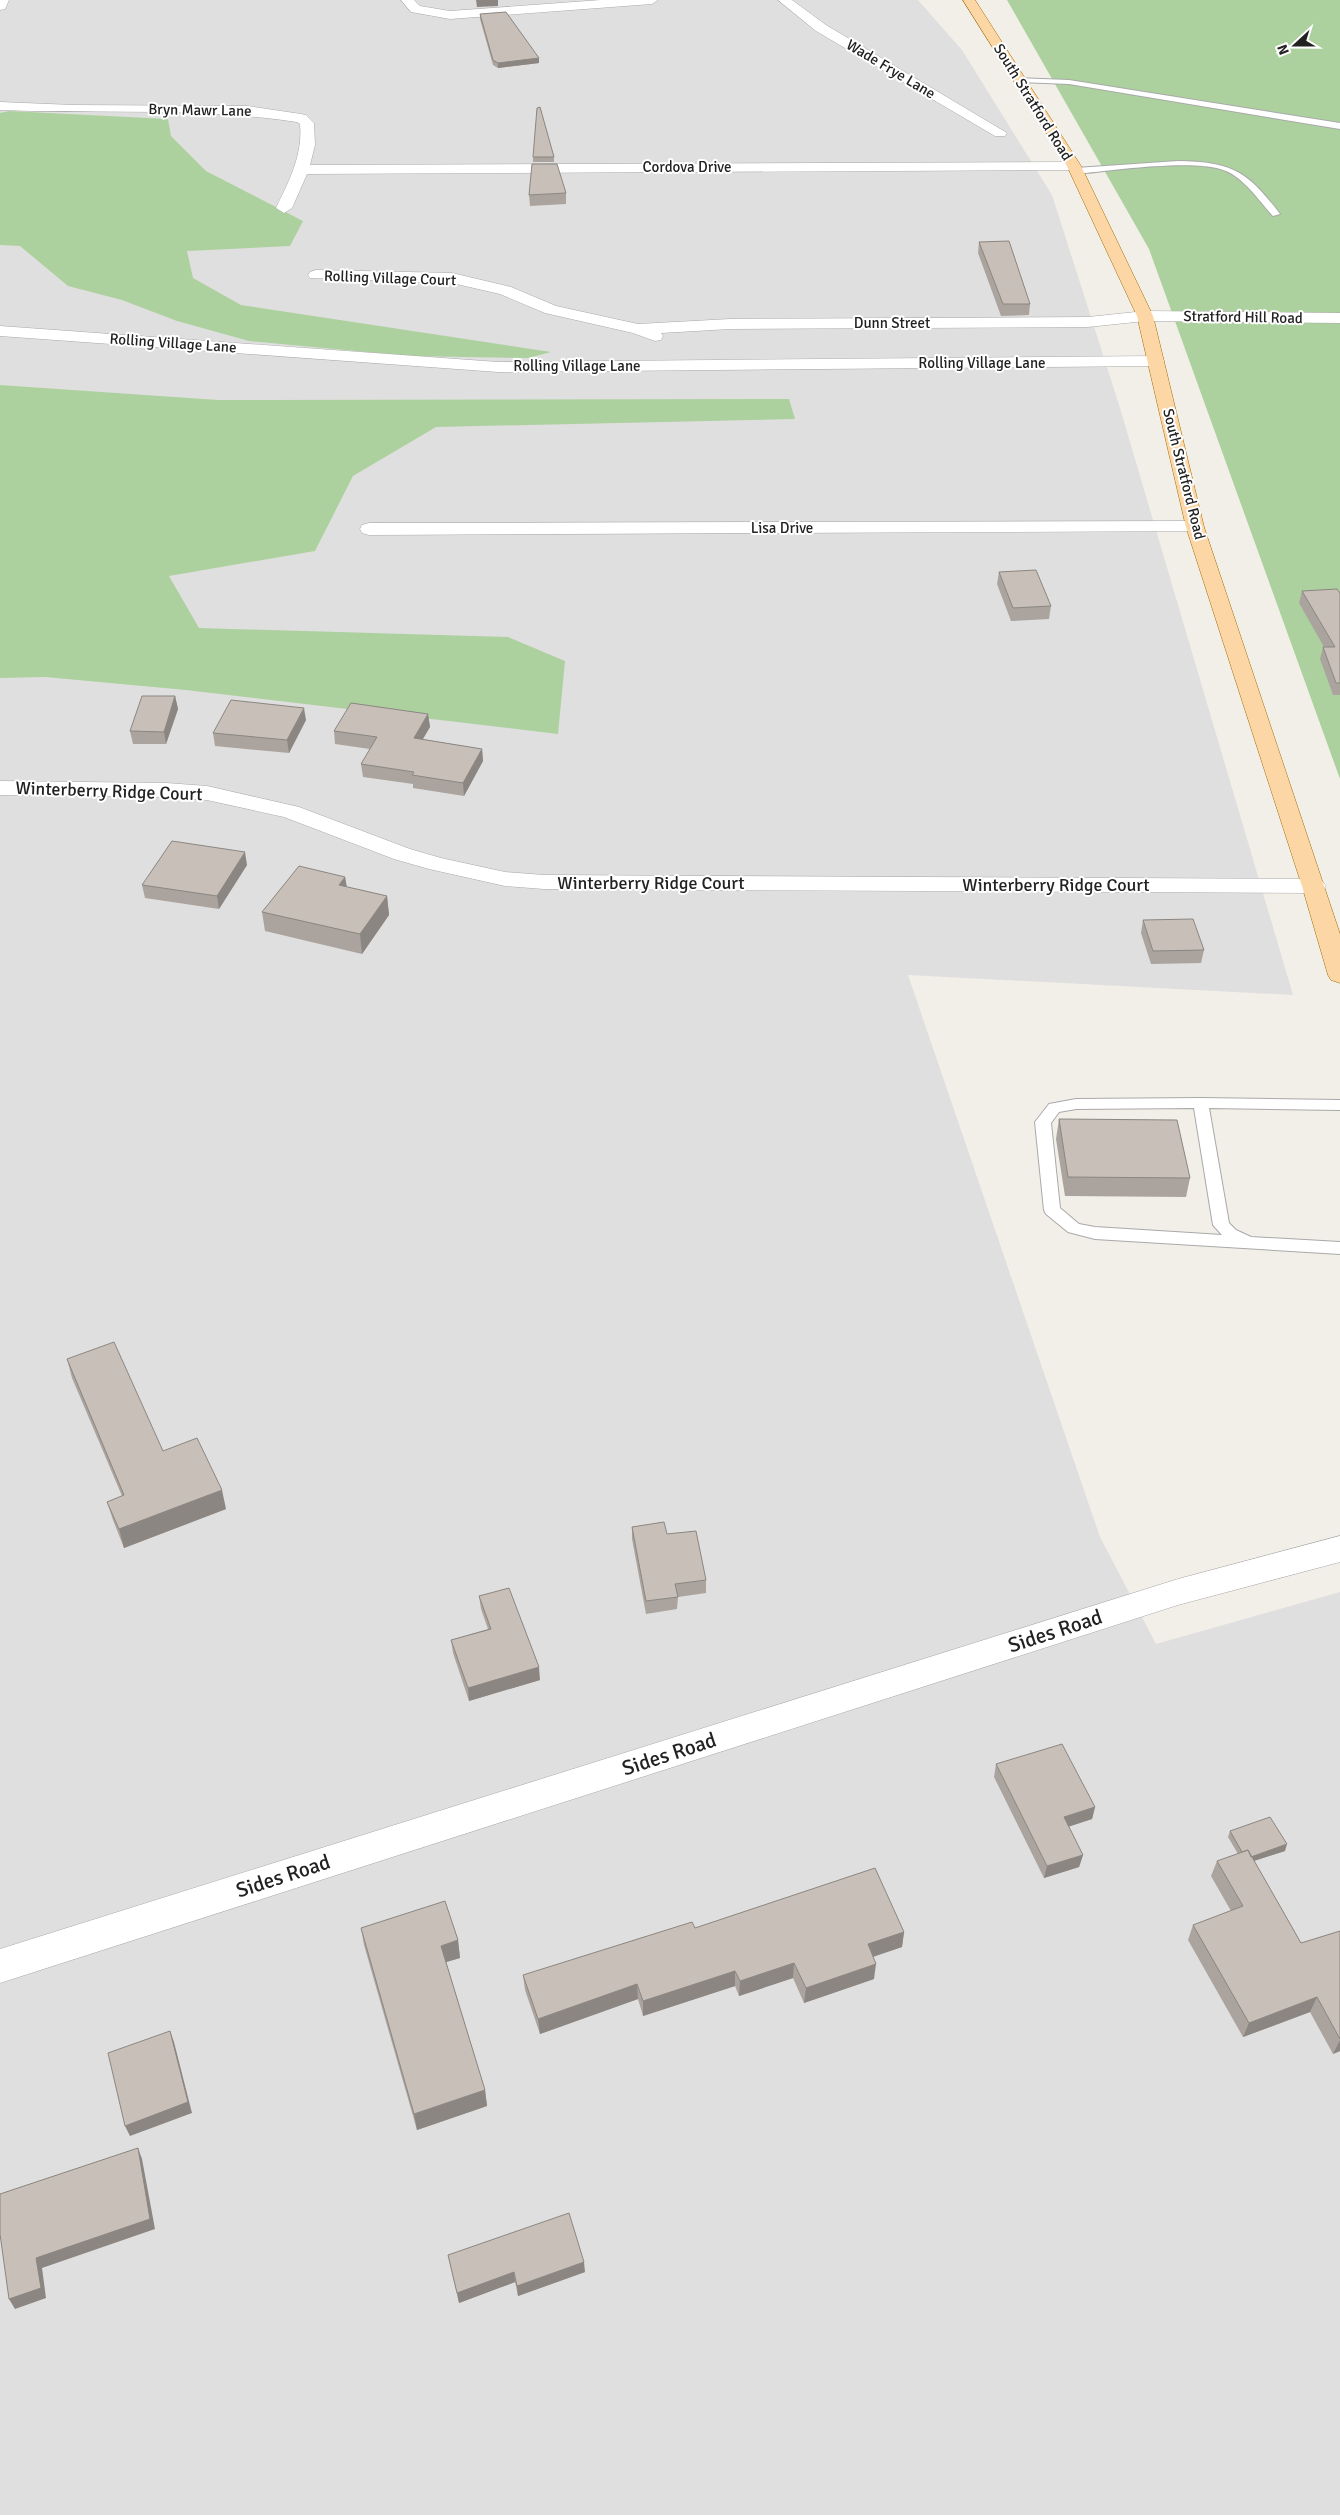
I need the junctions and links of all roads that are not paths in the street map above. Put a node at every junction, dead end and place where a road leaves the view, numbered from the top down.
1 (3, 0) edge
2 (407, 0) edge
3 (652, 0) edge
4 (784, 0) edge
5 (969, 0) edge
6 (0, 6) edge
7 (1019, 80) junction
8 (0, 106) edge
9 (1340, 126) edge
10 (1000, 133) dead end
11 (1075, 168) junction
12 (301, 170) junction
13 (284, 208) dead end
14 (1276, 214) dead end
15 (316, 276) dead end
16 (1145, 316) junction
17 (1340, 318) edge
18 (638, 329) junction
19 (0, 331) edge
20 (1156, 361) junction
21 (720, 365) junction
22 (1195, 527) junction
23 (370, 529) dead end
24 (0, 788) edge
25 (1314, 886) junction
26 (1340, 975) edge
27 (1201, 1103) junction
28 (1340, 1105) edge
29 (1249, 1243) junction
30 (1340, 1248) edge
31 (1340, 1549) edge
32 (0, 1966) edge

1 - 6 street
2 - 3 street
4 - 10 street, Wade Frye Lane
5 - 7 main road, South Stratford Road
7 - 9 lane
7 - 11 main road, South Stratford Road
8 - 12 street, Bryn Mawr Lane
11 - 12 street, Cordova Drive
11 - 14 lane
11 - 16 main road, South Stratford Road
12 - 13 street, Bryn Mawr Lane
15 - 18 street, Rolling Village Court
16 - 17 street, Stratford Hill Road
16 - 18 street, Dunn Street
16 - 20 main road, South Stratford Road
18 - 21 street, Rolling Village Court
19 - 21 street, Rolling Village Lane
20 - 21 street, Rolling Village Lane
20 - 22 main road, South Stratford Road
22 - 23 street, Lisa Drive
22 - 25 main road, South Stratford Road
24 - 25 street, Winterberry Ridge Court
25 - 26 main road, South Stratford Road
27 - 28 lane
27 - 29 lane
27 - 29 lane
29 - 30 lane
31 - 32 street, Sides Road

